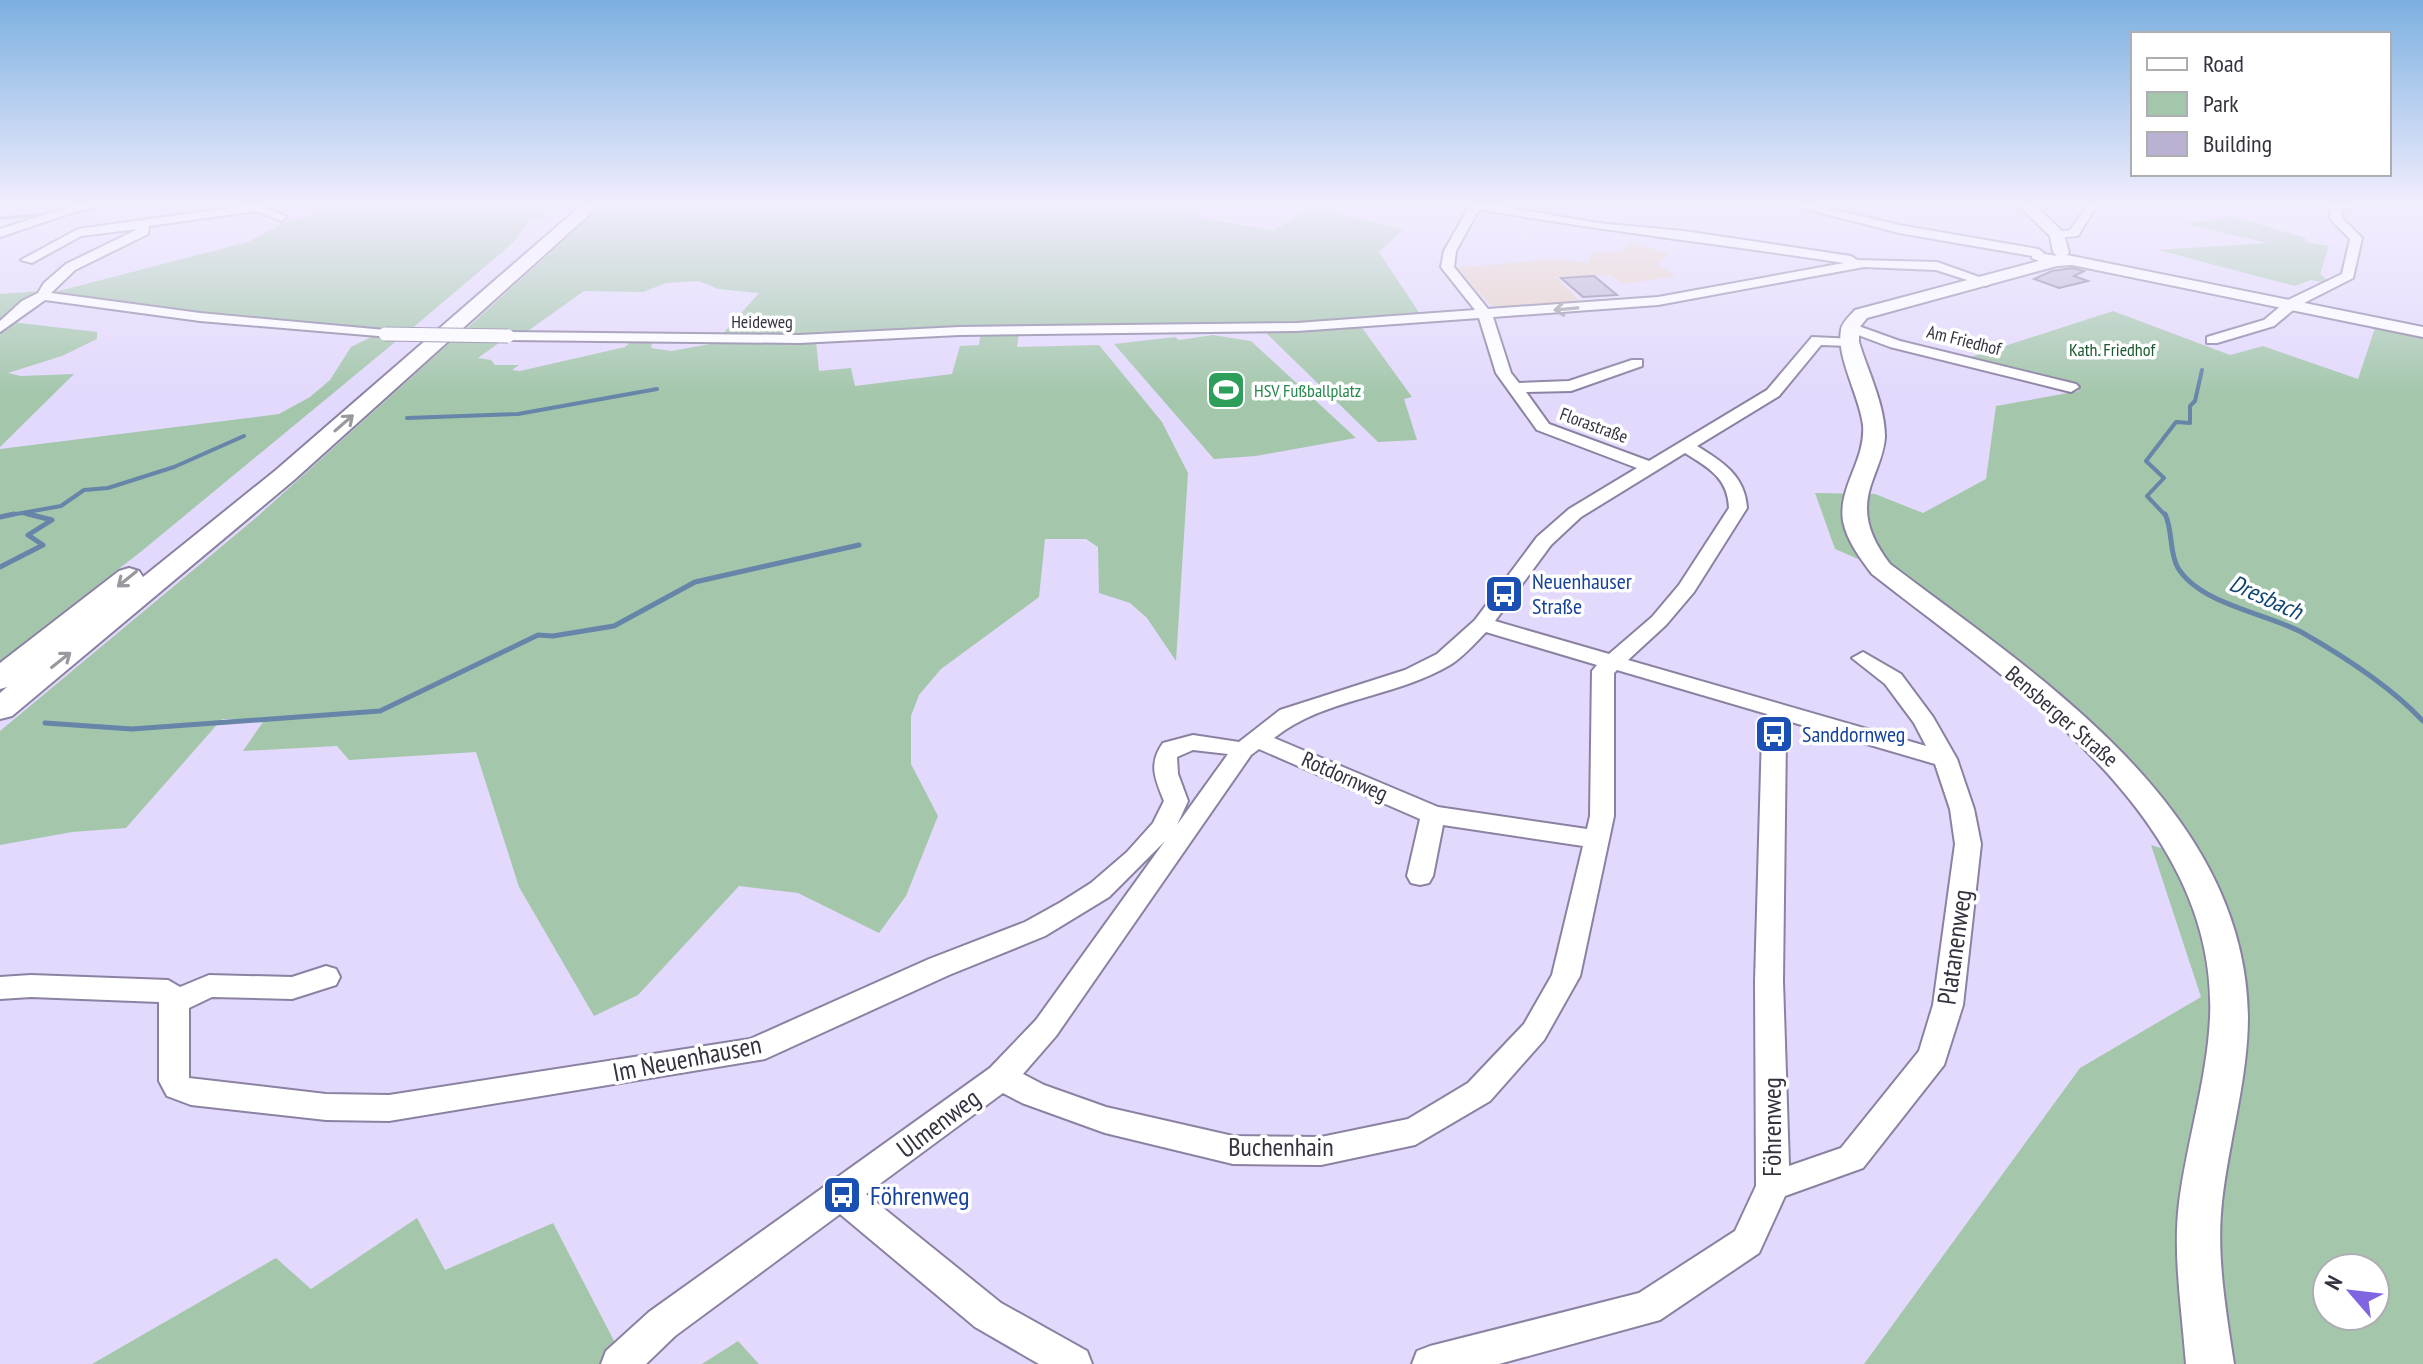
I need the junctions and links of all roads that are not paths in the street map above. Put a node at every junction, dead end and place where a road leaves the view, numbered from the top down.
1 (74, 267) edge
2 (497, 267) edge
3 (522, 267) edge
4 (1447, 267) edge
5 (1844, 267) edge
6 (1939, 267) edge
7 (2024, 267) edge
8 (2123, 267) edge
9 (2350, 267) edge
10 (1986, 282) junction
11 (44, 295) junction
12 (2291, 306) junction
13 (1485, 314) junction
14 (0, 328) edge
15 (2423, 332) edge
16 (1850, 334) junction
17 (2212, 340) dead end
18 (1637, 363) dead end
19 (2071, 387) dead end
20 (1514, 388) junction
21 (1684, 445) junction
22 (1648, 466) junction
23 (1482, 624) junction
24 (1863, 658) dead end
25 (1610, 663) junction
26 (0, 679) edge
27 (0, 709) edge
28 (1779, 711) junction
29 (1250, 744) junction
30 (1945, 759) junction
31 (1433, 815) junction
32 (1597, 839) junction
33 (1420, 876) dead end
34 (326, 977) dead end
35 (0, 988) edge
36 (174, 1002) junction
37 (1001, 1077) junction
38 (1773, 1186) junction
39 (842, 1195) junction
40 (619, 1364) edge
41 (1074, 1364) edge
42 (1430, 1364) edge
43 (2210, 1364) edge

1 - 11 street
2 -> 26 highway
27 -> 3 highway
4 - 13 street, Florastraße
5 -> 13 street, Heideweg
6 - 10 street
7 - 10 main road
8 - 12 main road
9 - 12 street
10 - 16 main road
11 - 13 street, Heideweg, bridge
11 - 14 street
12 - 15 main road
12 - 17 street
13 - 20 street, Florastraße
16 - 19 street, Am Friedhof
16 - 21 street
16 - 43 main road, Bensberger Straße
18 - 20 street
20 - 22 street, Florastraße
21 - 22 street
21 - 25 street
22 - 23 street
23 - 25 street
23 - 29 street
24 - 30 street, Platanenweg
25 - 28 street
25 - 32 street, Buchenhain
28 - 30 street
28 - 38 street, Föhrenweg
29 - 31 street, Rotdornweg
29 - 36 street, Im Neuenhausen
29 - 37 street, Ulmenweg
30 - 38 street, Platanenweg
31 - 32 street, Rotdornweg
31 - 33 street
32 - 37 street, Buchenhain
34 - 36 street
35 - 36 street
37 - 39 street, Ulmenweg
38 - 42 street, Föhrenweg
39 - 40 street, Ulmenweg
39 - 41 street

